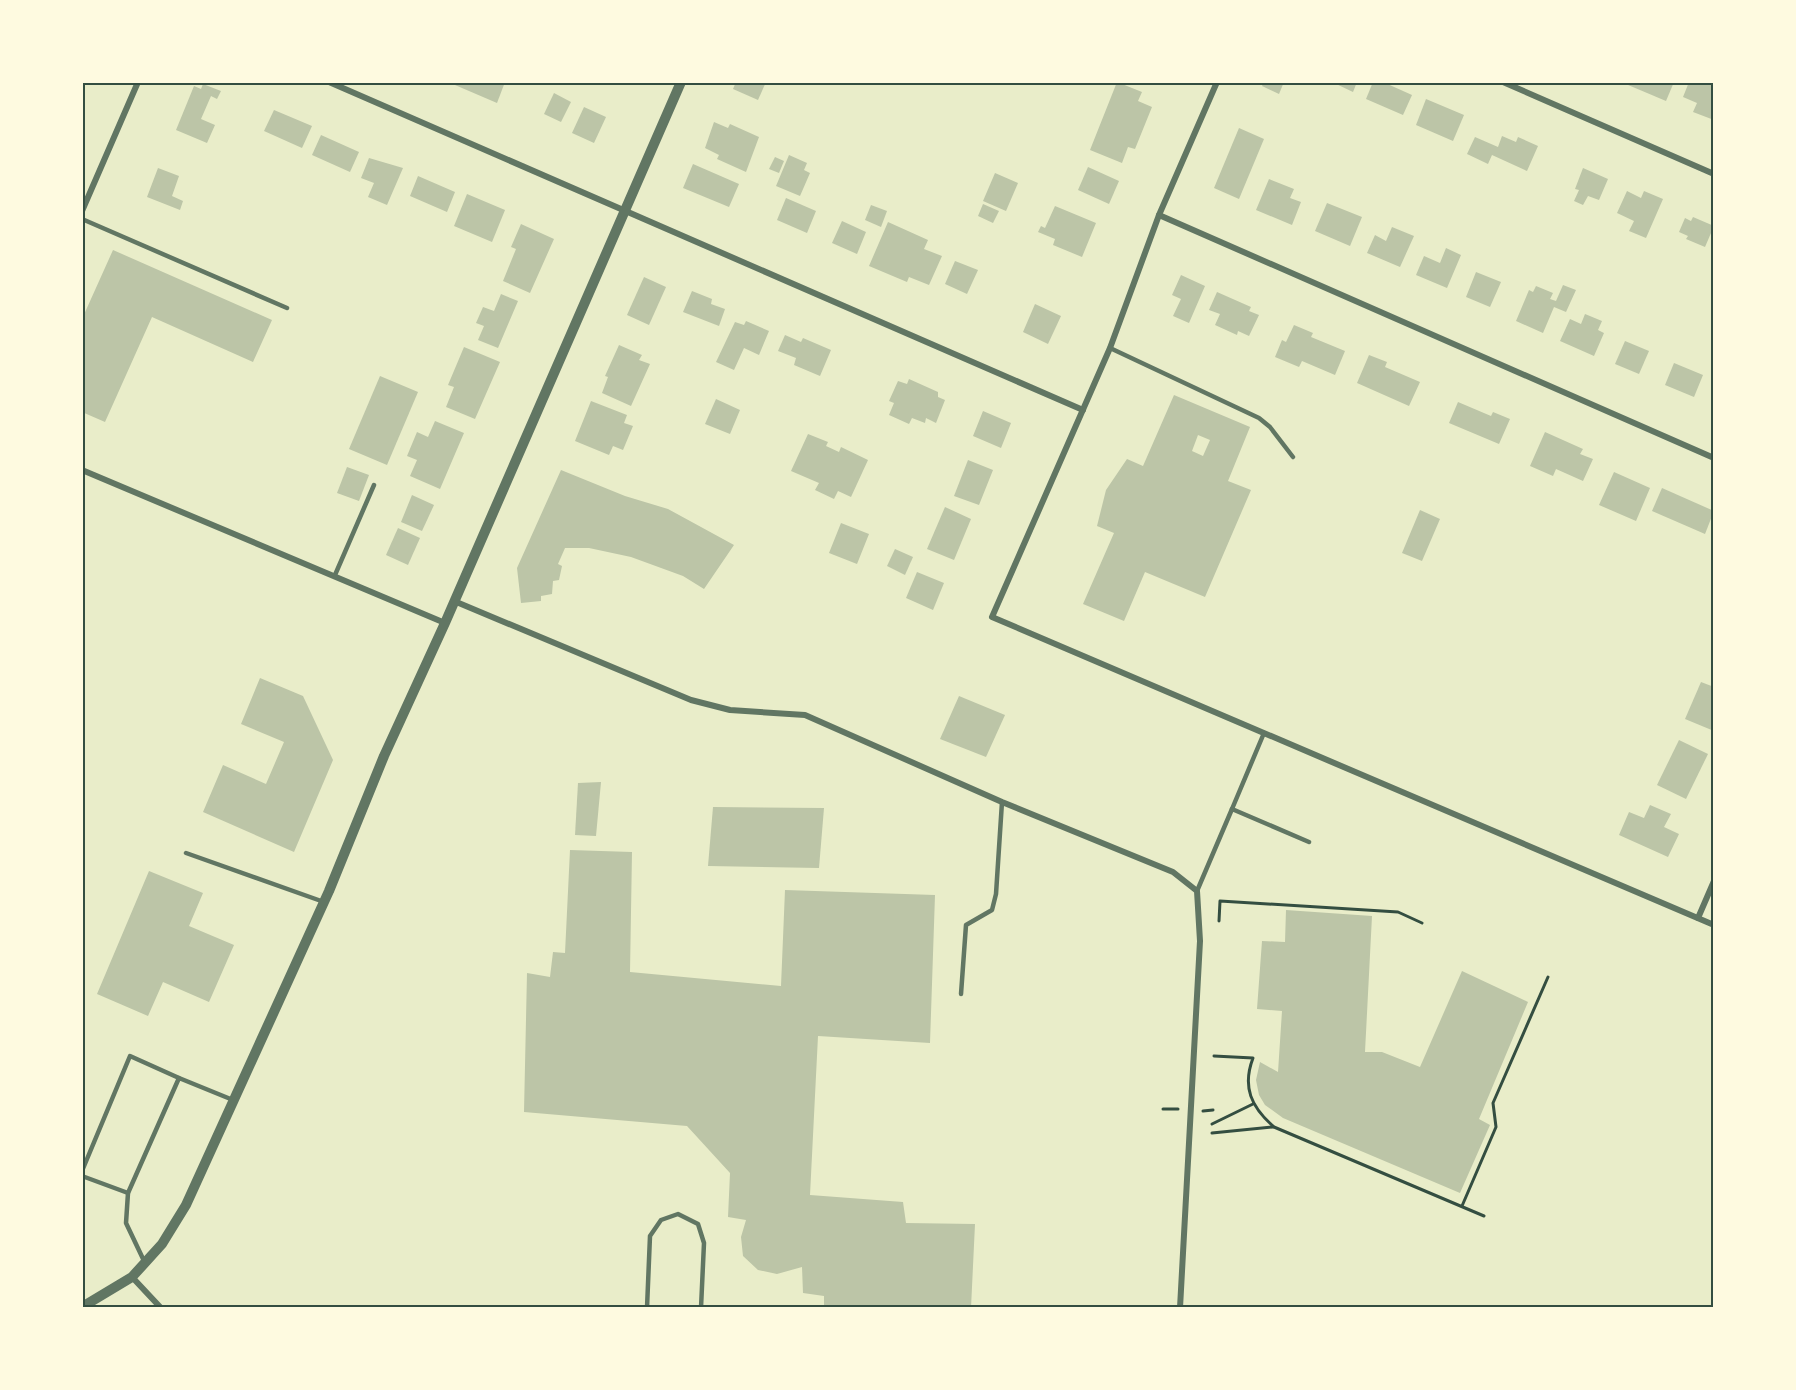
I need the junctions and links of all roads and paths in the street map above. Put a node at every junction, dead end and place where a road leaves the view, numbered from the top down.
1 (138, 82) edge
2 (329, 82) edge
3 (681, 82) edge
4 (1217, 82) edge
5 (1503, 82) edge
6 (1713, 174) edge
7 (82, 211) edge
8 (626, 211) junction
9 (1159, 215) junction
10 (82, 219) edge
11 (287, 308) dead end
12 (1110, 348) junction
13 (1083, 410) junction
14 (1293, 457) dead end
15 (1713, 458) edge
16 (82, 470) edge
17 (374, 485) dead end
18 (335, 575) junction
19 (454, 601) junction
20 (445, 623) junction
21 (1264, 734) junction
22 (1002, 802) junction
23 (1232, 809) junction
24 (1309, 842) dead end
25 (186, 853) dead end
26 (1713, 881) edge
27 (1197, 891) junction
28 (324, 902) junction
29 (1698, 918) junction
30 (1219, 921) dead end
31 (1422, 923) dead end
32 (1713, 925) edge
33 (1548, 976) dead end
34 (961, 994) dead end
35 (1214, 1056) dead end
36 (179, 1078) junction
37 (234, 1100) junction
38 (1252, 1104) junction
39 (1163, 1109) dead end
40 (1178, 1109) dead end
41 (1213, 1110) dead end
42 (1203, 1111) dead end
43 (1212, 1124) dead end
44 (1274, 1127) junction
45 (1212, 1132) dead end
46 (82, 1171) edge
47 (82, 1176) edge
48 (128, 1193) junction
49 (1462, 1206) junction
50 (1484, 1216) dead end
51 (145, 1263) junction
52 (132, 1277) junction
53 (82, 1307) edge
54 (161, 1308) edge
55 (647, 1308) edge
56 (701, 1308) edge
57 (1180, 1308) edge

1 - 7 street
2 - 8 street
3 - 8 street
4 - 9 street
5 - 6 street
8 - 13 street
8 - 19 street
9 - 12 street
9 - 15 street
10 - 11 lane
12 - 13 street
12 - 14 lane
13 - 21 street
16 - 18 street
17 - 18 lane
18 - 20 street
19 - 20 street
19 - 22 street
20 - 28 street
21 - 23 lane
21 - 29 street
22 - 27 street
22 - 34 lane
23 - 24 lane
23 - 27 lane
25 - 28 lane
26 - 29 street
27 - 57 street
28 - 37 street
29 - 32 street
30 - 31 path
33 - 49 path
35 - 38 path
36 - 37 lane
36 - 46 lane
36 - 48 lane
37 - 51 street
38 - 43 path
38 - 44 path
39 - 40 path
41 - 42 path
44 - 45 path
44 - 49 path
47 - 48 lane
48 - 51 lane
49 - 50 path
51 - 52 street
52 - 53 street
52 - 54 street
55 - 56 lane

